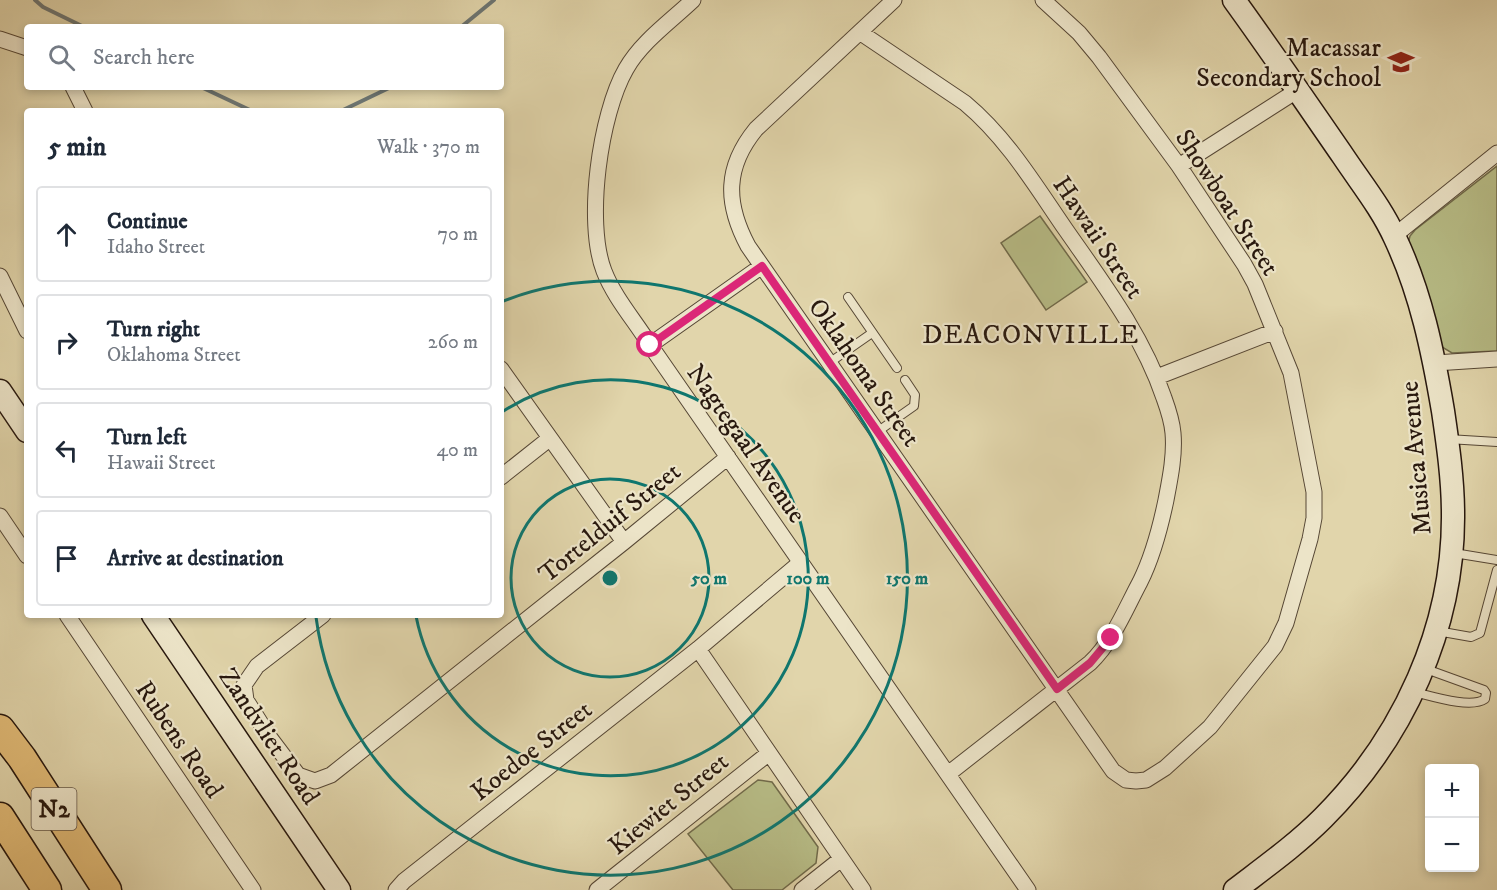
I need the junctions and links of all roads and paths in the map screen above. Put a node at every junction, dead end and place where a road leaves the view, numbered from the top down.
1 (693, 0) edge
2 (894, 0) edge
3 (1043, 0) edge
4 (1234, 0) edge
5 (861, 33) junction
6 (0, 39) edge
7 (24, 47) edge
8 (74, 90) edge
9 (1298, 90) junction
10 (84, 108) edge
11 (1497, 153) edge
12 (1179, 166) junction
13 (1395, 236) junction
14 (762, 266) junction
15 (0, 276) edge
16 (848, 297) dead end
17 (24, 325) edge
18 (1275, 331) junction
19 (872, 333) junction
20 (650, 345) junction
21 (1497, 359) edge
22 (829, 363) junction
23 (1435, 363) junction
24 (897, 368) dead end
25 (504, 373) edge
26 (1157, 377) junction
27 (905, 380) dead end
28 (0, 391) edge
29 (24, 427) edge
30 (878, 432) junction
31 (549, 439) junction
32 (1447, 439) junction
33 (1497, 442) edge
34 (728, 457) junction
35 (504, 475) edge
36 (0, 516) edge
37 (624, 542) junction
38 (24, 552) edge
39 (1451, 552) junction
40 (1497, 560) edge
41 (801, 562) junction
42 (1497, 570) edge
43 (69, 618) edge
44 (155, 618) edge
45 (319, 618) edge
46 (1436, 631) junction
47 (698, 649) junction
48 (1423, 668) junction
49 (1057, 689) junction
50 (1413, 692) junction
51 (0, 729) edge
52 (270, 738) junction
53 (769, 753) junction
54 (248, 755) junction
55 (948, 774) junction
56 (1126, 780) joint
57 (0, 817) edge
58 (841, 859) junction
59 (47, 890) edge
60 (107, 890) edge
61 (253, 890) edge
62 (339, 890) edge
63 (396, 890) edge
64 (597, 890) edge
65 (802, 890) edge
66 (863, 890) edge
67 (1028, 890) edge
68 (1235, 890) edge

1 - 20 street, Nagtegaal Avenue
2 - 5 street, Oklahoma Street
3 - 12 street, Showboat Street
4 - 9 street, Musica Avenue
5 - 14 street, Oklahoma Street
5 - 26 street, Hawaii Street
6 - 7 street
8 - 10 street
9 - 12 street
9 - 13 street, Musica Avenue
11 - 13 street
12 - 18 street, Showboat Street
13 - 23 street, Musica Avenue
14 - 20 street
14 - 22 street, Oklahoma Street
15 - 17 street
16 - 19 lane
18 - 26 street
18 - 56 street, Showboat Street
19 - 22 lane
19 - 24 lane
20 - 34 street, Nagtegaal Avenue
21 - 23 street
22 - 30 street, Oklahoma Street
23 - 32 street, Musica Avenue
25 - 31 street
26 - 49 street, Hawaii Street
27 - 30 lane
28 - 29 street
30 - 49 street, Oklahoma Street
31 - 35 street
31 - 37 street
32 - 33 lane
32 - 39 street, Musica Avenue
34 - 37 street, Tortelduif Street
34 - 41 street, Nagtegaal Avenue
36 - 38 street
37 - 52 street, Tortelduif Street
39 - 40 lane
39 - 46 street, Musica Avenue
41 - 47 street, Koedoe Street
41 - 55 street, Nagtegaal Avenue
42 - 46 lane
43 - 61 street, Rubens Road
44 - 54 street, Zandvliet Road
45 - 52 street, Tortelduif Street
46 - 48 street, Musica Avenue
47 - 53 street
47 - 63 street, Koedoe Street
48 - 50 street, Musica Avenue
48 - 50 lane
49 - 55 street, Hawaii Street
49 - 56 street, Oklahoma Street
50 - 68 street, Musica Avenue
51 - 60 highway, N2
52 - 54 street
53 - 58 street
53 - 64 street, Kiewiet Street
54 - 62 street, Zandvliet Road
55 - 67 street, Nagtegaal Avenue
57 - 59 highway, N2
58 - 65 street
58 - 66 street

